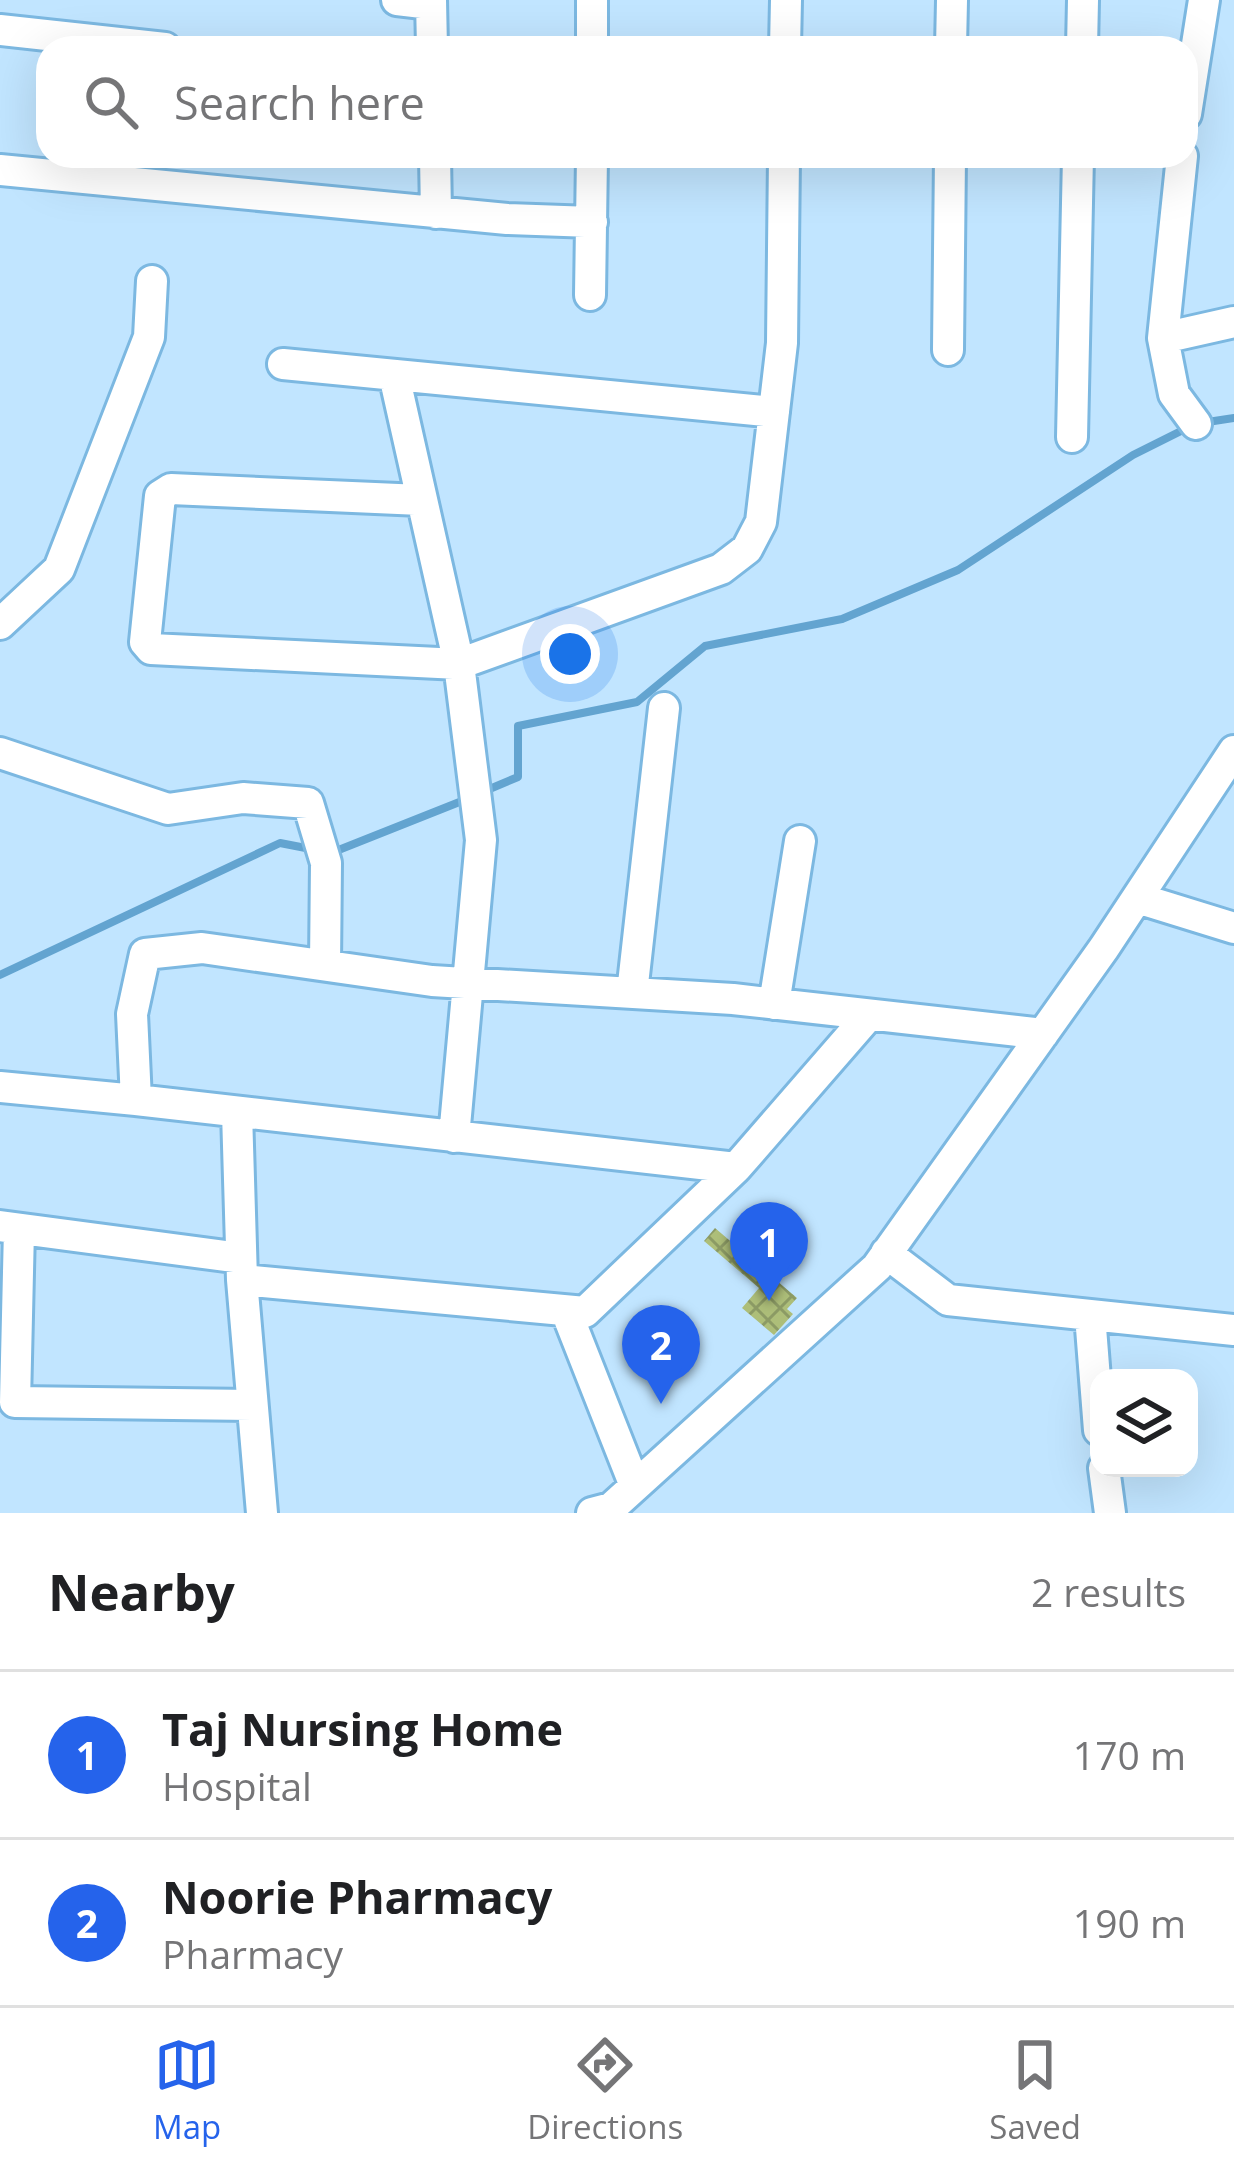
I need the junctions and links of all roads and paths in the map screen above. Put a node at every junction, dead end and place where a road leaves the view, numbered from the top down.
1 (397, 0) edge
2 (592, 0) edge
3 (786, 0) edge
4 (952, 0) edge
5 (1083, 0) edge
6 (1204, 0) edge
7 (431, 2) edge
8 (0, 30) edge
9 (55, 36) edge
10 (432, 36) edge
11 (592, 36) edge
12 (785, 36) edge
13 (951, 36) edge
14 (1082, 36) edge
15 (1198, 38) edge
16 (434, 168) edge
17 (592, 168) edge
18 (784, 168) edge
19 (950, 168) edge
20 (1078, 168) edge
21 (1181, 168) edge
22 (0, 170) edge
23 (436, 212) junction
24 (592, 222) junction
25 (152, 281) dead end
26 (590, 295) dead end
27 (1234, 322) edge
28 (1163, 338) junction
29 (948, 350) dead end
30 (283, 364) dead end
31 (394, 375) junction
32 (774, 412) junction
33 (1196, 424) dead end
34 (1072, 437) dead end
35 (421, 500) junction
36 (0, 624) edge
37 (459, 664) junction
38 (664, 708) dead end
39 (1234, 751) edge
40 (0, 753) edge
41 (800, 841) dead end
42 (1137, 898) junction
43 (1234, 928) edge
44 (325, 965) junction
45 (471, 982) junction
46 (632, 993) junction
47 (774, 1004) junction
48 (869, 1015) junction
49 (1043, 1034) junction
50 (0, 1088) edge
51 (136, 1100) junction
52 (237, 1112) junction
53 (454, 1137) junction
54 (736, 1168) junction
55 (9, 1227) edge
56 (886, 1253) junction
57 (241, 1269) junction
58 (566, 1311) junction
59 (1090, 1315) junction
60 (1234, 1330) edge
61 (1094, 1369) edge
62 (253, 1405) junction
63 (1105, 1477) edge
64 (635, 1486) junction
65 (262, 1513) edge
66 (592, 1513) edge
67 (1110, 1513) edge

1 - 7 street
2 - 11 street
3 - 12 street
4 - 13 street
5 - 14 street
6 - 15 street
7 - 10 street
8 - 9 street
16 - 23 street
17 - 24 street
18 - 32 street
19 - 29 street
20 - 34 street
21 - 28 street
22 - 23 street
23 - 24 street
24 - 26 street
25 - 36 street
27 - 28 street
28 - 33 street
30 - 31 street
31 - 32 street
31 - 35 street
32 - 37 street
35 - 37 street
35 - 37 street
37 - 45 street
38 - 46 street
39 - 42 street
40 - 44 street
41 - 47 street
42 - 43 street
42 - 49 street
44 - 45 street
44 - 51 street
45 - 46 street
45 - 53 street
46 - 47 street
47 - 48 street
48 - 49 street
48 - 54 street
49 - 56 street
50 - 51 street
51 - 52 street
52 - 53 street
52 - 57 street
53 - 54 street
54 - 58 street
55 - 57 street
55 - 62 street
56 - 59 street
56 - 64 street
57 - 58 street
57 - 62 street
58 - 64 street
59 - 60 street
59 - 61 street
62 - 65 street
63 - 67 street
64 - 66 street

